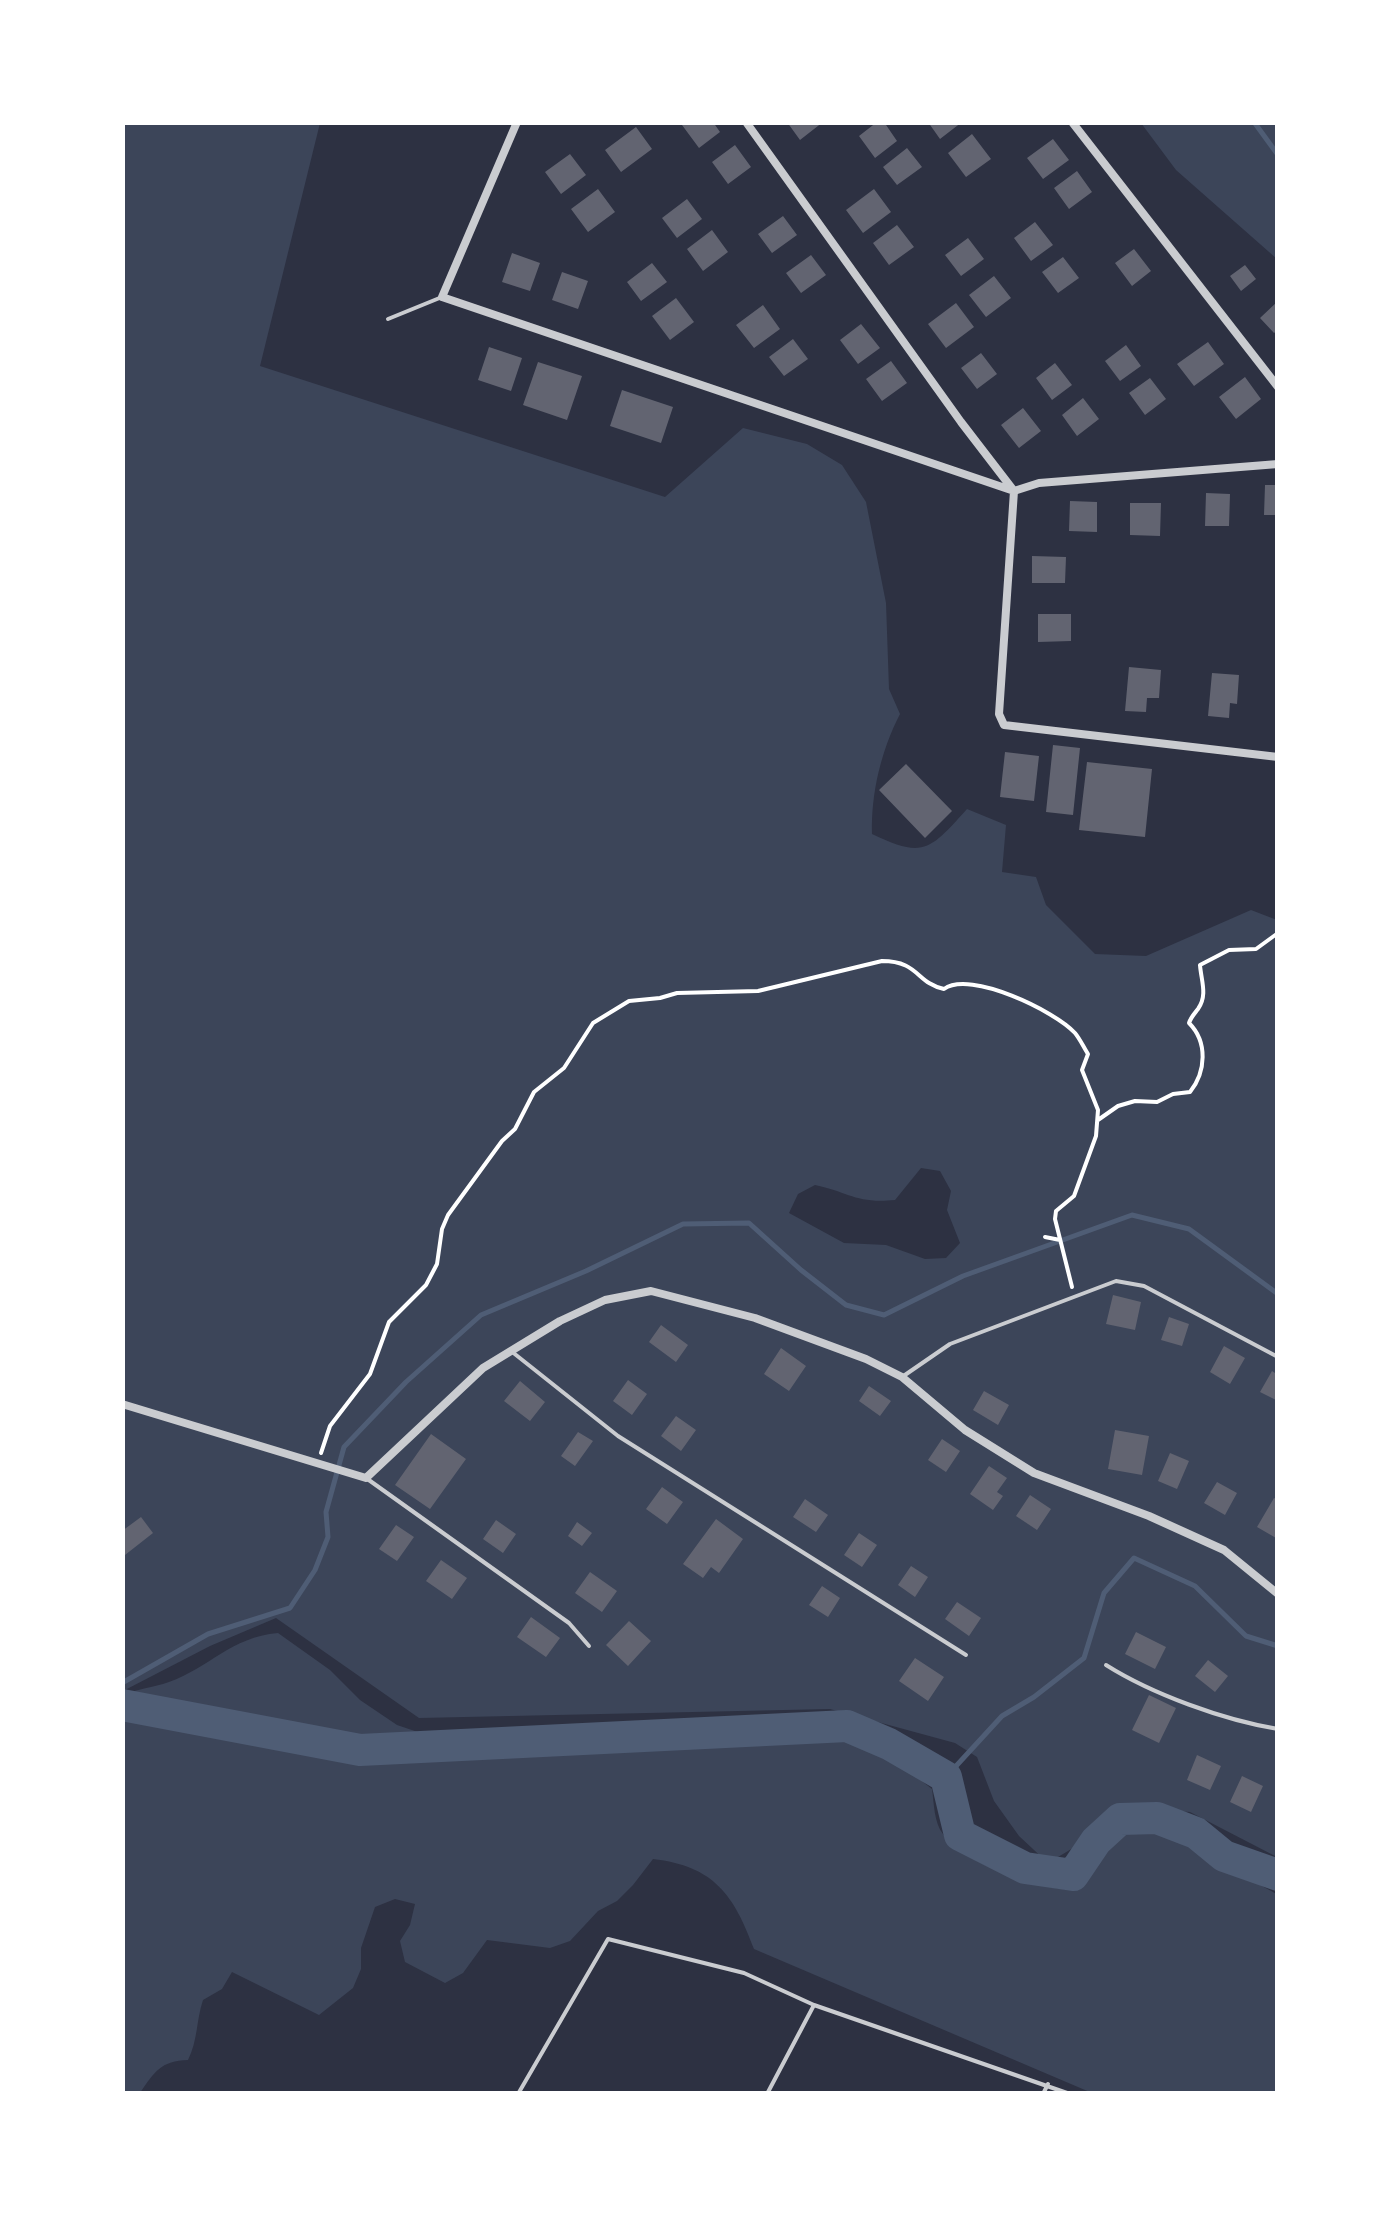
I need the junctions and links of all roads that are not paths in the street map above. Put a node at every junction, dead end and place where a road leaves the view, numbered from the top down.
1 (517, 122) edge
2 (746, 122) edge
3 (1072, 122) edge
4 (442, 296) junction
5 (388, 319) dead end
6 (1278, 387) edge
7 (1278, 464) edge
8 (1014, 491) junction
9 (1278, 757) edge
10 (511, 1351) junction
11 (1278, 1356) edge
12 (902, 1377) junction
13 (122, 1404) edge
14 (366, 1478) junction
15 (1273, 1582) edge
16 (1278, 1594) edge
17 (589, 1646) dead end
18 (966, 1654) dead end
19 (1106, 1666) dead end
20 (1278, 1729) edge
21 (814, 2005) junction
22 (1048, 2084) junction
23 (518, 2094) edge
24 (767, 2094) edge
25 (1043, 2094) edge
26 (1070, 2094) edge

1 - 4 street
2 - 8 street
3 - 6 street
4 - 5 lane
4 - 8 street
7 - 8 street
8 - 9 street
10 - 12 street
10 - 14 street
10 - 18 lane
11 - 12 lane
12 - 15 street
13 - 14 street
14 - 17 lane
15 - 16 street
19 - 20 lane
21 - 22 lane
21 - 23 lane
21 - 24 lane
22 - 25 lane
22 - 26 lane

